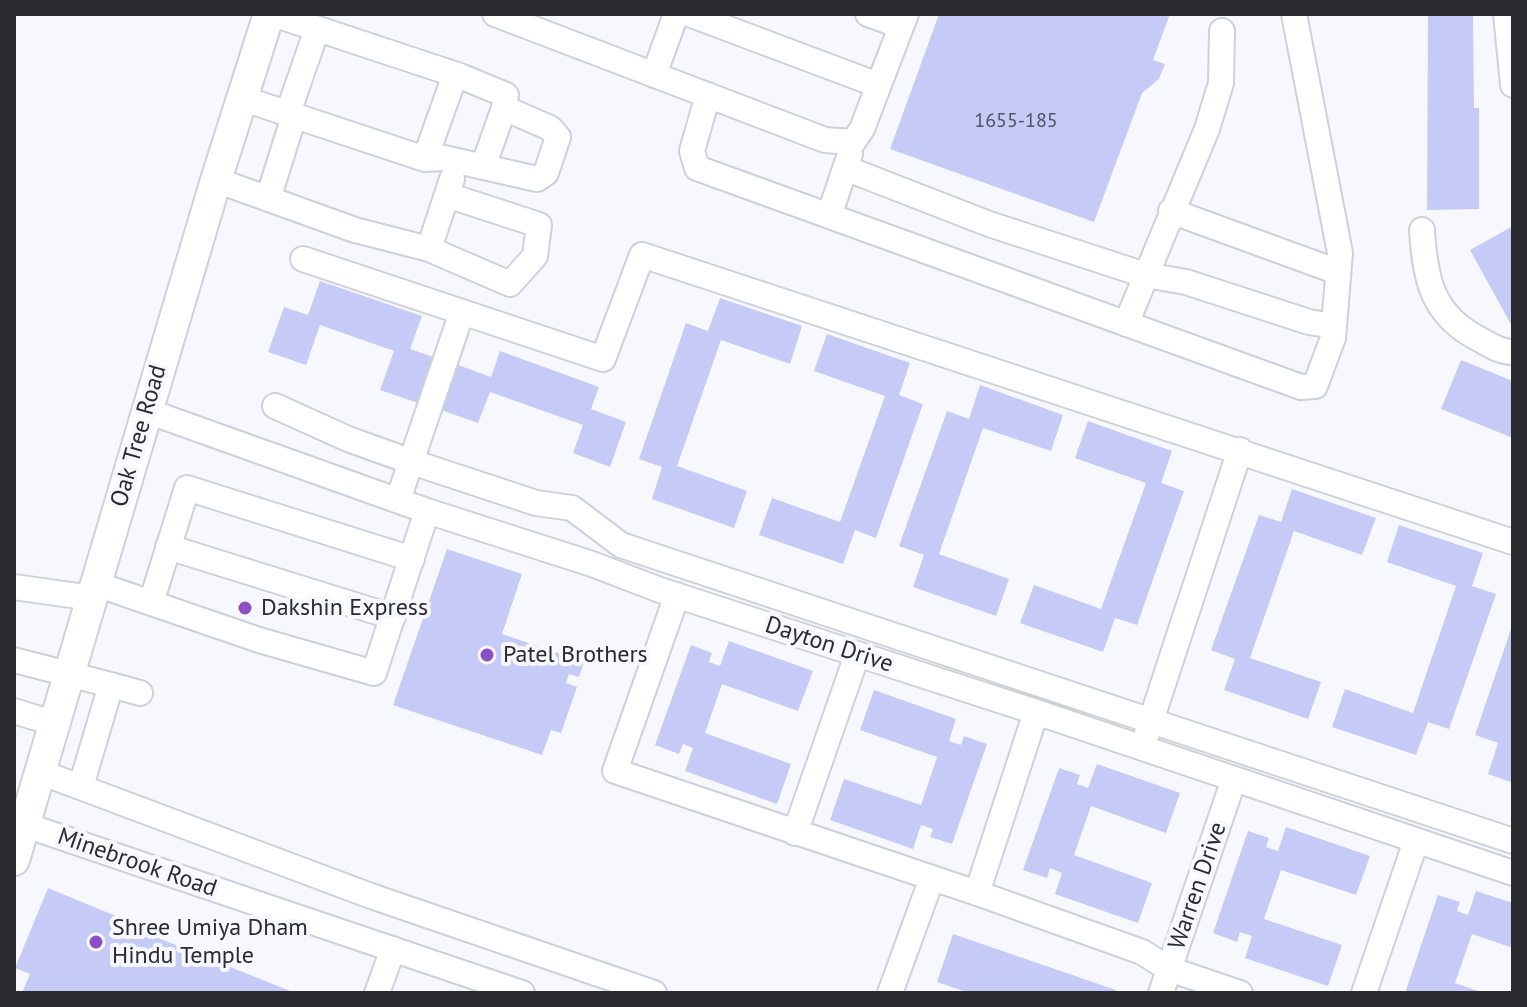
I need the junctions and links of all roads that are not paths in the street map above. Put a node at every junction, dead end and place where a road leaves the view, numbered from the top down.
1 (271, 14) edge
2 (497, 14) edge
3 (676, 14) edge
4 (689, 14) edge
5 (868, 14) edge
6 (1294, 14) edge
7 (1506, 14) edge
8 (903, 20) edge
9 (317, 29) junction
10 (1222, 31) dead end
11 (455, 75) junction
12 (654, 75) junction
13 (878, 85) junction
14 (1513, 85) edge
15 (708, 95) junction
16 (241, 98) junction
17 (504, 108) junction
18 (291, 115) junction
19 (853, 142) junction
20 (425, 159) junction
21 (458, 161) junction
22 (483, 167) junction
23 (845, 168) junction
24 (216, 180) junction
25 (447, 195) junction
26 (268, 199) junction
27 (1171, 211) junction
28 (829, 216) junction
29 (1422, 230) dead end
30 (429, 249) junction
31 (303, 259) dead end
32 (1338, 272) junction
33 (1145, 275) junction
34 (462, 312) junction
35 (1126, 324) junction
36 (1334, 326) junction
37 (1513, 352) edge
38 (275, 406) dead end
39 (147, 411) junction
40 (1240, 450) junction
41 (412, 462) junction
42 (398, 500) junction
43 (427, 511) junction
44 (1513, 542) edge
45 (168, 547) junction
46 (412, 559) junction
47 (14, 587) edge
48 (94, 591) junction
49 (677, 595) junction
50 (151, 603) junction
51 (393, 617) junction
52 (857, 655) junction
53 (14, 660) edge
54 (71, 673) junction
55 (111, 685) junction
56 (140, 693) dead end
57 (14, 711) edge
58 (1036, 712) junction
59 (1151, 720) junction
60 (56, 724) junction
61 (1142, 747) junction
62 (40, 772) junction
63 (1234, 779) junction
64 (81, 786) junction
65 (23, 809) edge
66 (795, 833) junction
67 (1416, 841) junction
68 (1513, 841) edge
69 (14, 860) edge
70 (1513, 873) edge
71 (932, 878) junction
72 (977, 893) junction
73 (393, 949) junction
74 (1169, 969) junction
75 (517, 992) edge
76 (377, 993) edge
77 (654, 993) edge
78 (890, 993) edge
79 (1161, 993) edge
80 (1240, 993) edge
81 (1364, 993) edge

1 - 9 street
1 - 16 main road, Oak Tree Road
2 - 12 street
3 - 12 street
4 - 13 street
5 - 8 street
6 - 32 street
7 - 14 street
8 - 13 street
9 - 11 street
9 - 18 street
10 - 27 street
11 - 17 street
11 - 20 street
12 - 15 street
13 - 19 street
15 - 19 street
15 - 28 street
16 - 18 street
16 - 24 main road, Oak Tree Road
17 - 22 street
17 - 22 street
18 - 20 street
18 - 26 street
19 - 23 street
20 - 21 street
21 - 22 street
21 - 25 street
23 - 28 street
23 - 33 street
24 - 26 street
24 - 39 main road, Oak Tree Road
25 - 30 street
25 - 30 street
26 - 30 street
27 - 32 street
27 - 33 street
28 - 35 street
29 - 37 street
31 - 34 street
32 - 36 street
33 - 35 street
33 - 36 street
34 - 40 street
34 - 41 street
35 - 36 street
38 - 41 street
39 - 42 street, Dayton Drive
39 - 48 main road, Oak Tree Road
40 - 44 street
40 - 59 street
41 - 42 street
41 - 59 street
42 - 43 street, Dayton Drive
43 - 46 street
43 - 49 street, Dayton Drive
45 - 46 street
45 - 50 street
45 - 51 street
46 - 51 street
47 - 48 street
48 - 50 street
48 - 54 main road, Oak Tree Road
49 - 52 street, Dayton Drive
49 - 66 street
50 - 51 street
52 - 58 street, Dayton Drive
52 - 66 street
53 - 54 street
54 - 55 street
54 - 60 main road, Oak Tree Road
55 - 56 street
55 - 64 street
57 - 60 street
58 - 61 street, Dayton Drive
58 - 72 street
59 - 61 street
59 - 68 street
60 - 62 main road, Oak Tree Road
61 - 63 street, Dayton Drive
62 - 64 street
62 - 65 main road, Oak Tree Road
63 - 67 street, Dayton Drive
63 - 74 street, Warren Drive
64 - 77 street
65 - 69 main road, Oak Tree Road
65 - 73 street, Minebrook Road
66 - 71 street
67 - 70 street, Dayton Drive
67 - 81 street
71 - 72 street
71 - 78 street
72 - 74 street
73 - 75 street, Minebrook Road
73 - 76 street
74 - 79 street, Warren Drive
74 - 80 street

